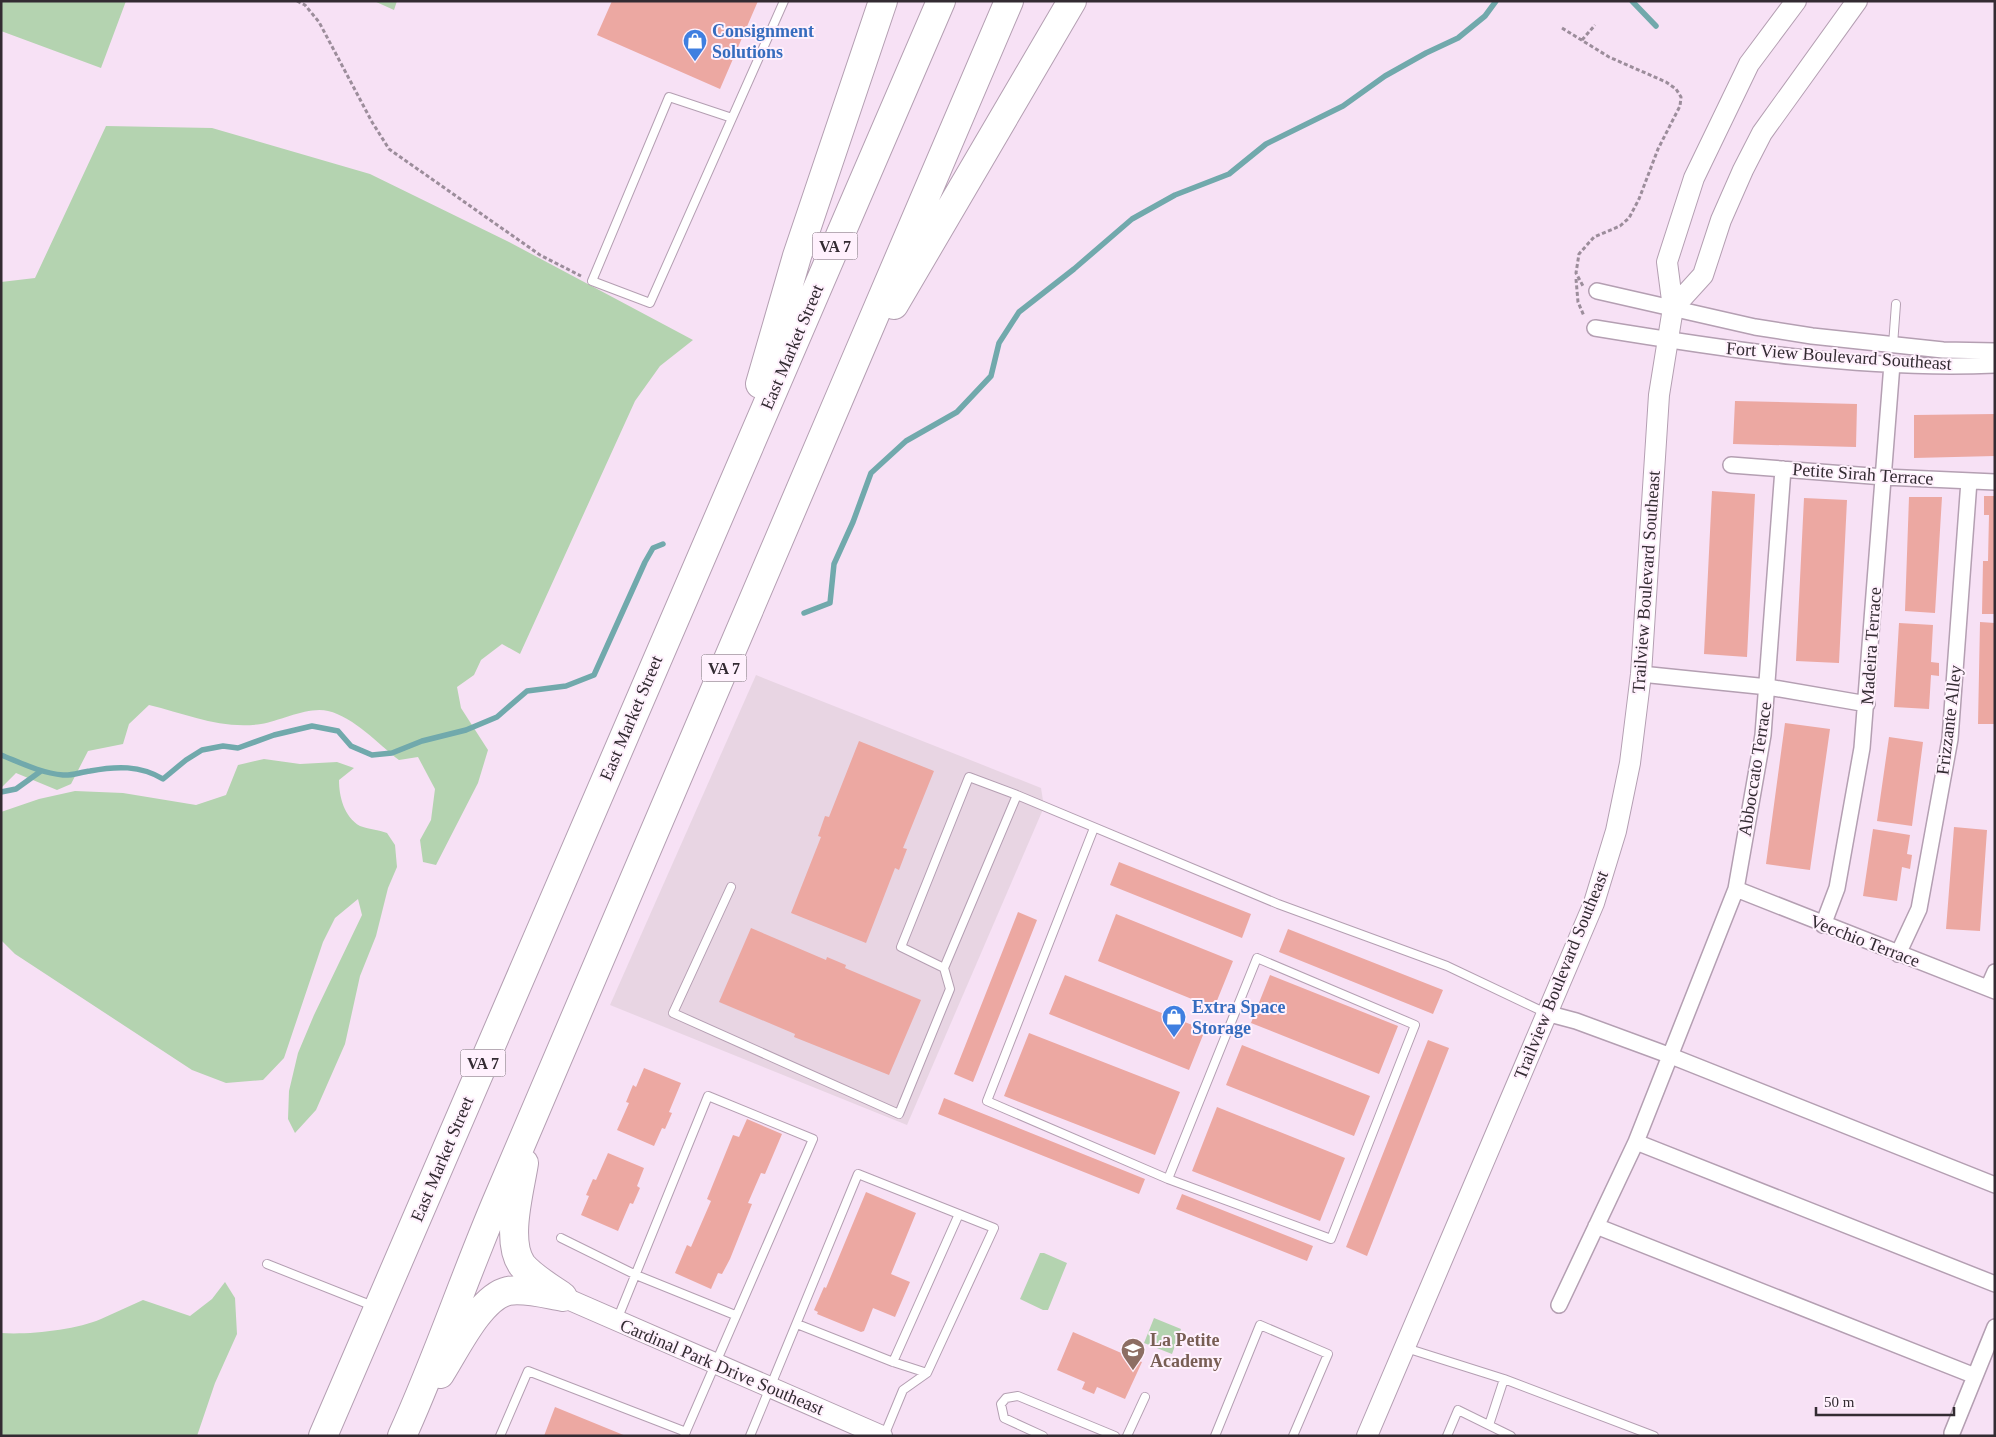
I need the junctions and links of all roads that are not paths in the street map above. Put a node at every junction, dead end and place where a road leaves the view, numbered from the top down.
1 (784, 1) edge
2 (883, 1) edge
3 (941, 1) edge
4 (1009, 1) edge
5 (1072, 1) edge
6 (1796, 1) edge
7 (1857, 1) edge
8 (732, 118) junction
9 (1597, 291) road end
10 (1896, 304) dead end
11 (1673, 308) junction
12 (1595, 328) road end
13 (1667, 339) junction
14 (1893, 345) junction
15 (1995, 351) edge
16 (1892, 364) junction
17 (1995, 365) edge
18 (832, 412) junction
19 (1731, 465) dead end
20 (1783, 470) junction
21 (1884, 477) junction
22 (1969, 481) junction
23 (1995, 482) edge
24 (730, 492) junction
25 (1640, 674) junction
26 (1768, 687) junction
27 (1867, 704) junction
28 (1017, 795) junction
29 (1094, 828) junction
30 (732, 887) dead end
31 (1736, 889) junction
32 (1822, 925) junction
33 (1898, 954) junction
34 (944, 968) junction
35 (1995, 972) edge
36 (1992, 990) edge
37 (1546, 1013) junction
38 (1671, 1056) junction
39 (531, 1122) junction
40 (1636, 1142) junction
41 (1168, 1179) junction
42 (1995, 1185) edge
43 (959, 1214) junction
44 (1596, 1226) junction
45 (561, 1238) dead end
46 (266, 1264) dead end
47 (636, 1275) junction
48 (1995, 1284) edge
49 (562, 1297) junction
50 (1559, 1305) dead end
51 (377, 1308) junction
52 (735, 1315) junction
53 (616, 1321) junction
54 (797, 1324) junction
55 (1995, 1328) edge
56 (1405, 1348) junction
57 (893, 1362) junction
58 (714, 1364) junction
59 (927, 1373) junction
60 (1976, 1376) junction
61 (1504, 1379) junction
62 (770, 1388) junction
63 (1145, 1397) dead end
64 (334, 1407) junction
65 (1489, 1425) junction
66 (404, 1432) edge
67 (685, 1434) edge
68 (1952, 1434) dead end
69 (1650, 1435) edge
70 (318, 1436) edge
71 (323, 1436) edge
72 (500, 1436) edge
73 (750, 1436) edge
74 (883, 1436) edge
75 (1043, 1436) edge
76 (1115, 1436) edge
77 (1127, 1436) edge
78 (1215, 1436) edge
79 (1293, 1436) edge
80 (1367, 1436) edge
81 (1447, 1436) edge
82 (1511, 1436) edge

1 - 8 lane
2 - 24 highway
3 - 24 highway, East Market Street / VA 7
4 - 18 highway, VA 7
5 - 18 highway
6 - 11 street, Trailview Boulevard Southeast
7 - 11 street
8 - 8 lane
9 - 11 street, Fort View Boulevard Southeast
10 - 14 lane
11 - 13 street, Trailview Boulevard Southeast
11 - 14 street, Fort View Boulevard Southeast
12 - 13 street, Fort View Boulevard Southeast
13 - 16 street, Fort View Boulevard Southeast
13 - 25 street, Trailview Boulevard Southeast
14 - 15 street, Fort View Boulevard Southeast
16 - 17 street, Fort View Boulevard Southeast
16 - 21 street, Madeira Terrace
18 - 39 highway, VA 7
19 - 20 street, Petite Sirah Terrace
20 - 21 street, Petite Sirah Terrace
20 - 26 street, Abboccato Terrace
21 - 22 street, Petite Sirah Terrace
21 - 27 street, Madeira Terrace
22 - 23 street, Petite Sirah Terrace
22 - 33 street, Frizzante Alley
24 - 51 highway, East Market Street / VA 7
25 - 26 street
25 - 37 street, Trailview Boulevard Southeast
26 - 27 street
26 - 31 street, Abboccato Terrace
27 - 32 street, Madeira Terrace
28 - 29 lane
28 - 34 lane
28 - 34 lane
29 - 37 lane
29 - 41 lane
30 - 34 lane
31 - 32 street, Vecchio Terrace
31 - 38 street, Abboccato Terrace
32 - 33 street, Vecchio Terrace
33 - 36 street, Vecchio Terrace
35 - 36 street
37 - 38 street
37 - 56 street, Trailview Boulevard Southeast
38 - 40 street, Abboccato Terrace
38 - 42 street
39 - 49 highway
39 - 66 highway, VA 7
40 - 44 street, Abboccato Terrace
40 - 48 street
41 - 41 lane
43 - 54 lane
43 - 57 lane
43 - 59 lane
44 - 50 street, Abboccato Terrace
44 - 60 street
45 - 47 lane
46 - 51 lane
47 - 52 lane
47 - 52 lane
47 - 53 lane
49 - 53 street, Cardinal Park Drive Southeast
49 - 66 highway
51 - 64 highway, East Market Street / VA 7
52 - 58 lane
53 - 58 street, Cardinal Park Drive Southeast
54 - 57 lane
54 - 62 lane
55 - 60 street
56 - 61 lane
56 - 80 street, Trailview Boulevard Southeast
57 - 59 lane
58 - 62 street, Cardinal Park Drive Southeast
58 - 67 lane
59 - 74 lane
60 - 68 street
61 - 65 lane
61 - 69 lane
62 - 73 lane
62 - 74 street, Cardinal Park Drive Southeast
63 - 77 lane
64 - 70 highway, VA 7
64 - 71 highway, East Market Street
65 - 81 lane
65 - 82 lane
67 - 72 lane
75 - 76 lane
78 - 79 lane

